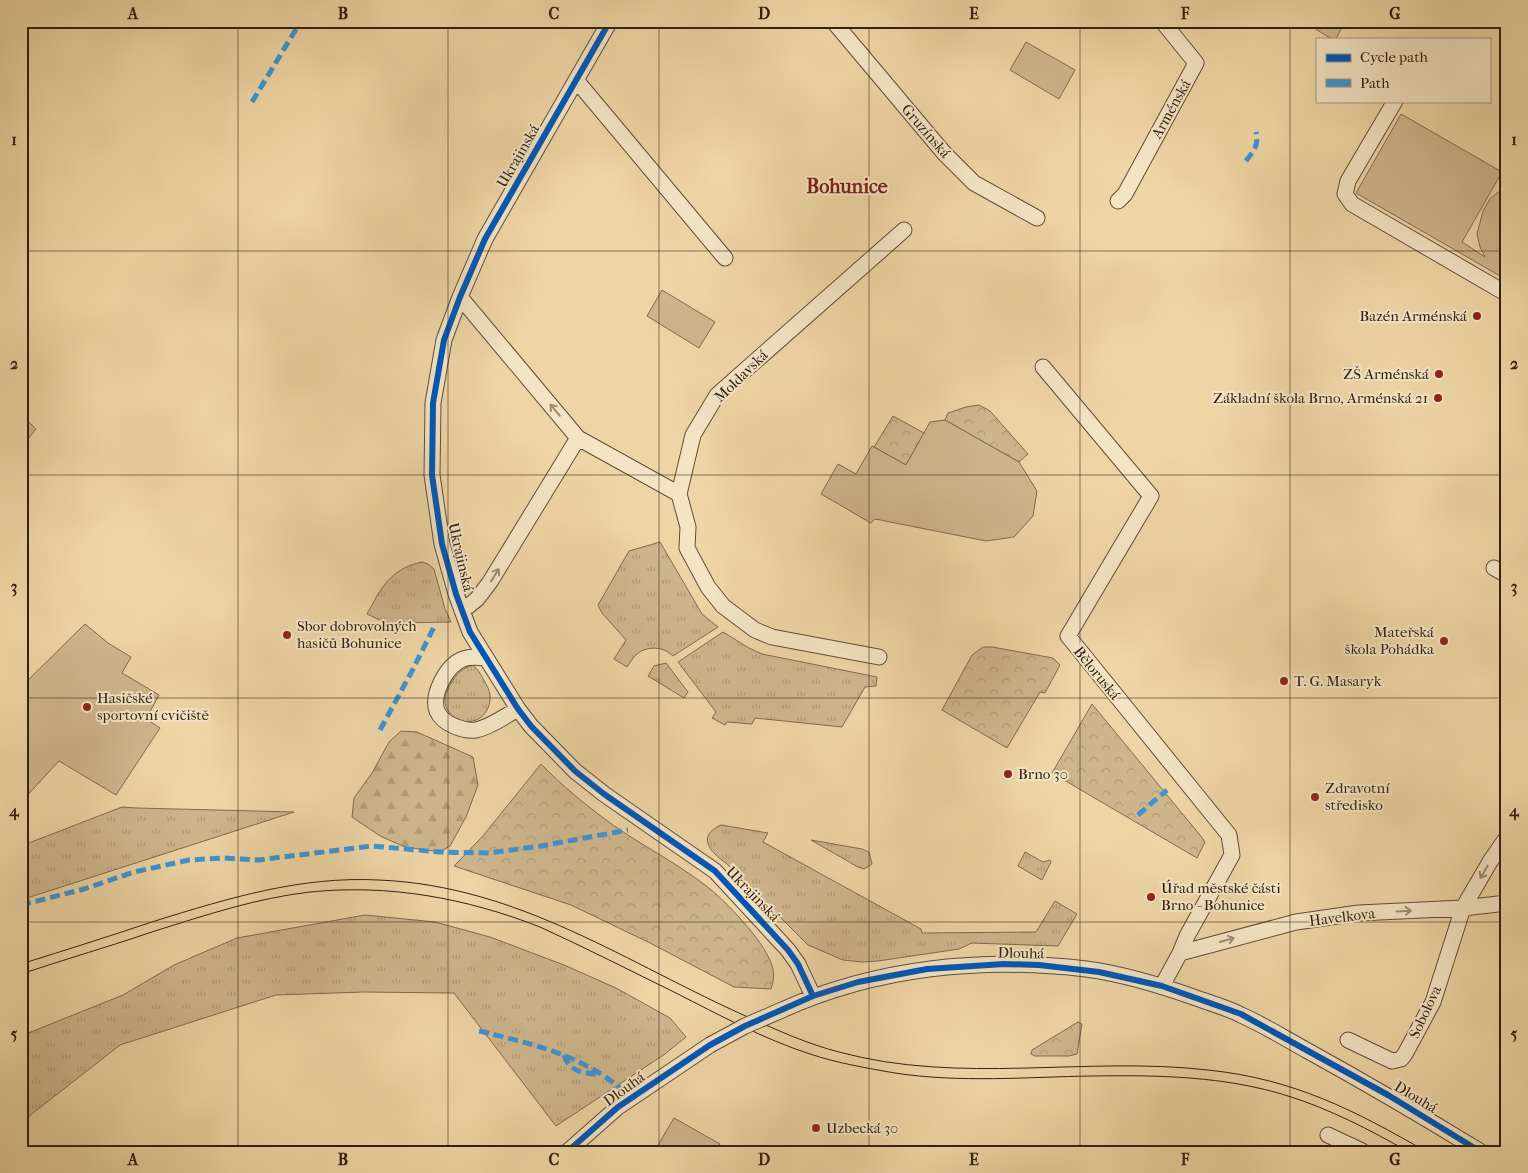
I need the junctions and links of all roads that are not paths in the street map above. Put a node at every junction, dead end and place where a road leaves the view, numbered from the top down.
1 (610, 21) edge
2 (833, 21) edge
3 (1162, 21) edge
4 (576, 80) junction
5 (1394, 102) edge
6 (1118, 202) dead end
7 (1037, 218) dead end
8 (904, 230) dead end
9 (725, 258) dead end
10 (1507, 294) edge
11 (460, 297) junction
12 (1043, 366) dead end
13 (578, 438) junction
14 (679, 494) junction
15 (462, 611) junction
16 (879, 657) dead end
17 (486, 658) junction
18 (518, 709) junction
19 (1507, 837) edge
20 (1507, 903) edge
21 (1463, 908) junction
22 (1180, 953) junction
23 (1162, 986) junction
24 (813, 996) junction
25 (1348, 1040) dead end
26 (1328, 1135) dead end
27 (1364, 1148) edge
28 (567, 1152) edge
29 (1481, 1152) edge

1 - 4 street, Ukrajinská
2 - 7 street, Gruzínská
3 - 6 street, Arménská
4 - 9 street
4 - 11 street, Ukrajinská
5 - 10 street
8 - 14 street, Moldavská
13 -> 11 street
11 - 15 street, Ukrajinská
12 - 22 street, Běloruská
13 - 14 street
15 -> 13 street, Ukrajinská
14 - 16 street, Moldavská
15 - 17 street, Ukrajinská
17 - 18 street, Ukrajinská
17 - 18 street
18 - 24 street, Ukrajinská
19 -> 21 street, Sobolova
20 - 21 street, Havelkova
22 -> 21 street, Havelkova
21 - 25 street, Sobolova
22 - 23 street, Běloruská
23 - 24 street, Dlouhá
23 - 29 street, Dlouhá
24 - 28 street, Dlouhá, bridge
26 - 27 street

